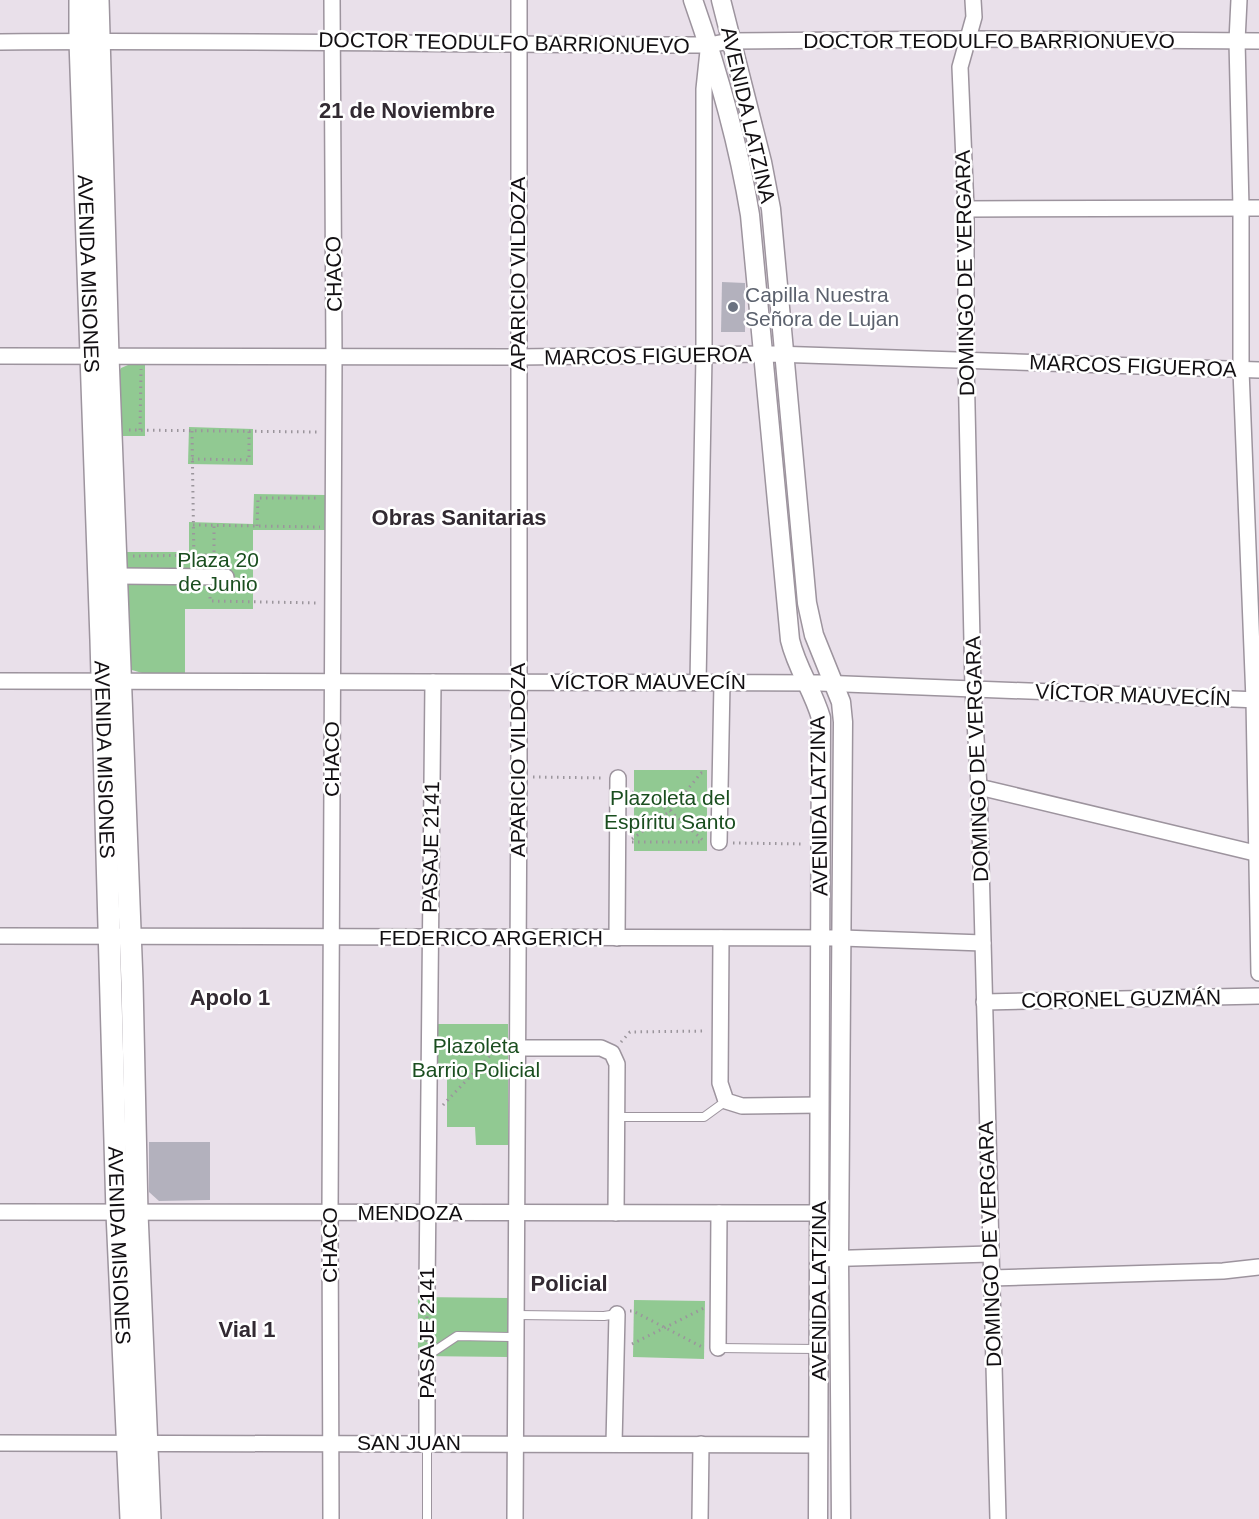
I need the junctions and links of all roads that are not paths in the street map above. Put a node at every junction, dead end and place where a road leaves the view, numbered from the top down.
1 (80, 0) edge
2 (98, 0) edge
3 (332, 0) edge
4 (519, 0) edge
5 (693, 0) edge
6 (721, 0) edge
7 (973, 0) edge
8 (1239, 0) edge
9 (969, 39) junction
10 (1237, 40) junction
11 (89, 41) junction
12 (332, 41) junction
13 (730, 41) junction
14 (1259, 41) edge
15 (0, 42) edge
16 (519, 45) junction
17 (709, 45) junction
18 (1242, 208) junction
19 (1259, 208) edge
20 (966, 209) junction
21 (763, 355) junction
22 (784, 355) junction
23 (0, 356) edge
24 (100, 356) junction
25 (704, 356) junction
26 (334, 357) junction
27 (518, 357) junction
28 (966, 360) junction
29 (1242, 370) junction
30 (1259, 370) edge
31 (116, 566) junction
32 (218, 577) road end
33 (0, 681) edge
34 (111, 681) junction
35 (333, 682) junction
36 (433, 682) junction
37 (518, 682) junction
38 (698, 683) junction
39 (722, 683) junction
40 (806, 683) junction
41 (834, 683) junction
42 (973, 689) junction
43 (1256, 700) edge
44 (618, 778) road end
45 (979, 787) junction
46 (712, 842) road end
47 (1258, 854) edge
48 (0, 936) edge
49 (119, 936) junction
50 (332, 937) junction
51 (429, 938) junction
52 (518, 938) junction
53 (617, 938) junction
54 (721, 938) junction
55 (842, 938) junction
56 (821, 939) junction
57 (983, 943) junction
58 (1259, 973) edge
59 (1259, 996) edge
60 (984, 1002) junction
61 (518, 1048) junction
62 (726, 1101) junction
63 (820, 1105) junction
64 (617, 1117) junction
65 (0, 1212) edge
66 (127, 1213) junction
67 (330, 1213) junction
68 (428, 1213) junction
69 (516, 1213) junction
70 (616, 1213) junction
71 (719, 1213) junction
72 (819, 1213) junction
73 (990, 1254) junction
74 (838, 1258) junction
75 (818, 1259) junction
76 (1259, 1267) edge
77 (991, 1278) junction
78 (428, 1291) road end
79 (617, 1314) joint
80 (516, 1315) junction
81 (516, 1337) junction
82 (718, 1348) joint
83 (818, 1349) junction
84 (427, 1356) joint
85 (137, 1442) junction
86 (0, 1443) edge
87 (331, 1443) junction
88 (428, 1443) junction
89 (516, 1444) junction
90 (614, 1444) junction
91 (701, 1444) junction
92 (818, 1445) junction
93 (131, 1519) edge
94 (150, 1519) edge
95 (331, 1519) edge
96 (427, 1519) edge
97 (515, 1519) edge
98 (700, 1519) edge
99 (818, 1519) edge
100 (841, 1519) edge
101 (998, 1519) edge

1 - 11 main road, AVENIDA MISIONES
2 - 11 main road, AVENIDA MISIONES
3 - 12 street, CHACO
4 - 16 street, APARICIO VILDOZA
5 - 17 street, AVENIDA LATZINA
6 - 13 street, AVENIDA LATZINA
7 - 9 street, DOMINGO DE VERGARA
8 - 10 street
9 - 10 street, DOCTOR TEODULFO BARRIONUEVO
9 - 13 street, DOCTOR TEODULFO BARRIONUEVO
9 - 20 street, DOMINGO DE VERGARA
10 - 14 street, DOCTOR TEODULFO BARRIONUEVO
10 - 18 street
11 - 12 street, DOCTOR TEODULFO BARRIONUEVO
11 - 15 street, DOCTOR TEODULFO BARRIONUEVO
11 - 24 main road, AVENIDA MISIONES
12 - 16 street, DOCTOR TEODULFO BARRIONUEVO
12 - 26 street, CHACO
13 - 17 street, DOCTOR TEODULFO BARRIONUEVO
13 - 22 street, AVENIDA LATZINA
16 - 17 street, DOCTOR TEODULFO BARRIONUEVO
16 - 27 street, APARICIO VILDOZA
17 - 21 street, AVENIDA LATZINA
17 - 25 street
18 - 19 street
18 - 20 street
18 - 29 street
20 - 28 street, DOMINGO DE VERGARA
21 - 22 street, MARCOS FIGUEROA
21 - 25 street, MARCOS FIGUEROA
21 - 40 street, AVENIDA LATZINA
22 - 28 street, MARCOS FIGUEROA
22 - 41 street, AVENIDA LATZINA
23 - 24 street, MARCOS FIGUEROA
24 - 26 street, MARCOS FIGUEROA
24 - 31 main road, AVENIDA MISIONES
24 - 34 main road, AVENIDA MISIONES
25 - 27 street, MARCOS FIGUEROA
25 - 38 street
26 - 27 street, MARCOS FIGUEROA
26 - 35 street, CHACO
27 - 37 street, APARICIO VILDOZA
28 - 29 street, MARCOS FIGUEROA
28 - 42 street, DOMINGO DE VERGARA
29 - 30 street, MARCOS FIGUEROA
29 - 43 street
31 - 32 street
31 - 34 main road, AVENIDA MISIONES
33 - 34 street, VÍCTOR MAUVECÍN
34 - 35 street, VÍCTOR MAUVECÍN
34 - 49 main road, AVENIDA MISIONES
35 - 36 street, VÍCTOR MAUVECÍN
35 - 50 street, CHACO
36 - 37 street, VÍCTOR MAUVECÍN
36 - 51 street, PASAJE 2141
37 - 38 street, VÍCTOR MAUVECÍN
37 - 52 street, APARICIO VILDOZA
38 - 39 street, VÍCTOR MAUVECÍN
39 - 40 street, VÍCTOR MAUVECÍN
39 - 46 street
40 - 41 street, VÍCTOR MAUVECÍN
40 - 56 street, AVENIDA LATZINA
41 - 42 street, VÍCTOR MAUVECÍN
41 - 55 street, AVENIDA LATZINA
42 - 43 street, VÍCTOR MAUVECÍN
42 - 45 street, DOMINGO DE VERGARA
43 - 47 street
44 - 53 street
45 - 47 street
45 - 57 street, DOMINGO DE VERGARA
47 - 58 street
48 - 49 street, FEDERICO ARGERICH
49 - 50 street, FEDERICO ARGERICH
49 - 66 main road, AVENIDA MISIONES
50 - 51 street, FEDERICO ARGERICH
50 - 67 street, CHACO
51 - 52 street, FEDERICO ARGERICH
51 - 68 street, PASAJE 2141
52 - 53 street, FEDERICO ARGERICH
52 - 61 street, APARICIO VILDOZA
53 - 54 street, FEDERICO ARGERICH
54 - 56 street, FEDERICO ARGERICH
54 - 62 street
55 - 56 street, FEDERICO ARGERICH
55 - 57 street, FEDERICO ARGERICH
55 - 74 street, AVENIDA LATZINA
56 - 63 street, AVENIDA LATZINA
57 - 60 street, DOMINGO DE VERGARA
59 - 60 street, CORONEL GUZMÁN
60 - 73 street, DOMINGO DE VERGARA
61 - 64 street
61 - 69 street, APARICIO VILDOZA
62 - 63 street
62 - 64 lane
63 - 72 street, AVENIDA LATZINA
64 - 70 street
65 - 66 street, MENDOZA
66 - 67 street, MENDOZA
66 - 85 main road, AVENIDA MISIONES
67 - 68 street, MENDOZA
67 - 87 street, CHACO
68 - 69 street, MENDOZA
68 - 78 street, PASAJE 2141
69 - 70 street, MENDOZA
69 - 80 street, APARICIO VILDOZA
70 - 71 street, MENDOZA
71 - 72 street, MENDOZA
71 - 82 street
72 - 75 street, AVENIDA LATZINA
73 - 74 street
73 - 77 street, DOMINGO DE VERGARA
74 - 75 street
74 - 100 street, AVENIDA LATZINA
75 - 83 street, AVENIDA LATZINA
76 - 77 street
77 - 101 street, DOMINGO DE VERGARA
79 - 80 lane
79 - 90 street
80 - 81 street, APARICIO VILDOZA
81 - 84 lane
81 - 89 street, APARICIO VILDOZA
82 - 83 lane
83 - 92 street, AVENIDA LATZINA
84 - 88 street, PASAJE 2141
85 - 86 street, SAN JUAN
85 - 87 street, SAN JUAN
85 - 93 main road, AVENIDA MISIONES
85 - 94 main road, AVENIDA MISIONES
87 - 88 street, SAN JUAN
87 - 95 street, CHACO
88 - 89 street, SAN JUAN
88 - 96 lane
89 - 90 street, SAN JUAN
89 - 97 street, APARICIO VILDOZA
90 - 91 street, SAN JUAN
91 - 92 street, SAN JUAN
91 - 98 street
92 - 99 street, AVENIDA LATZINA

